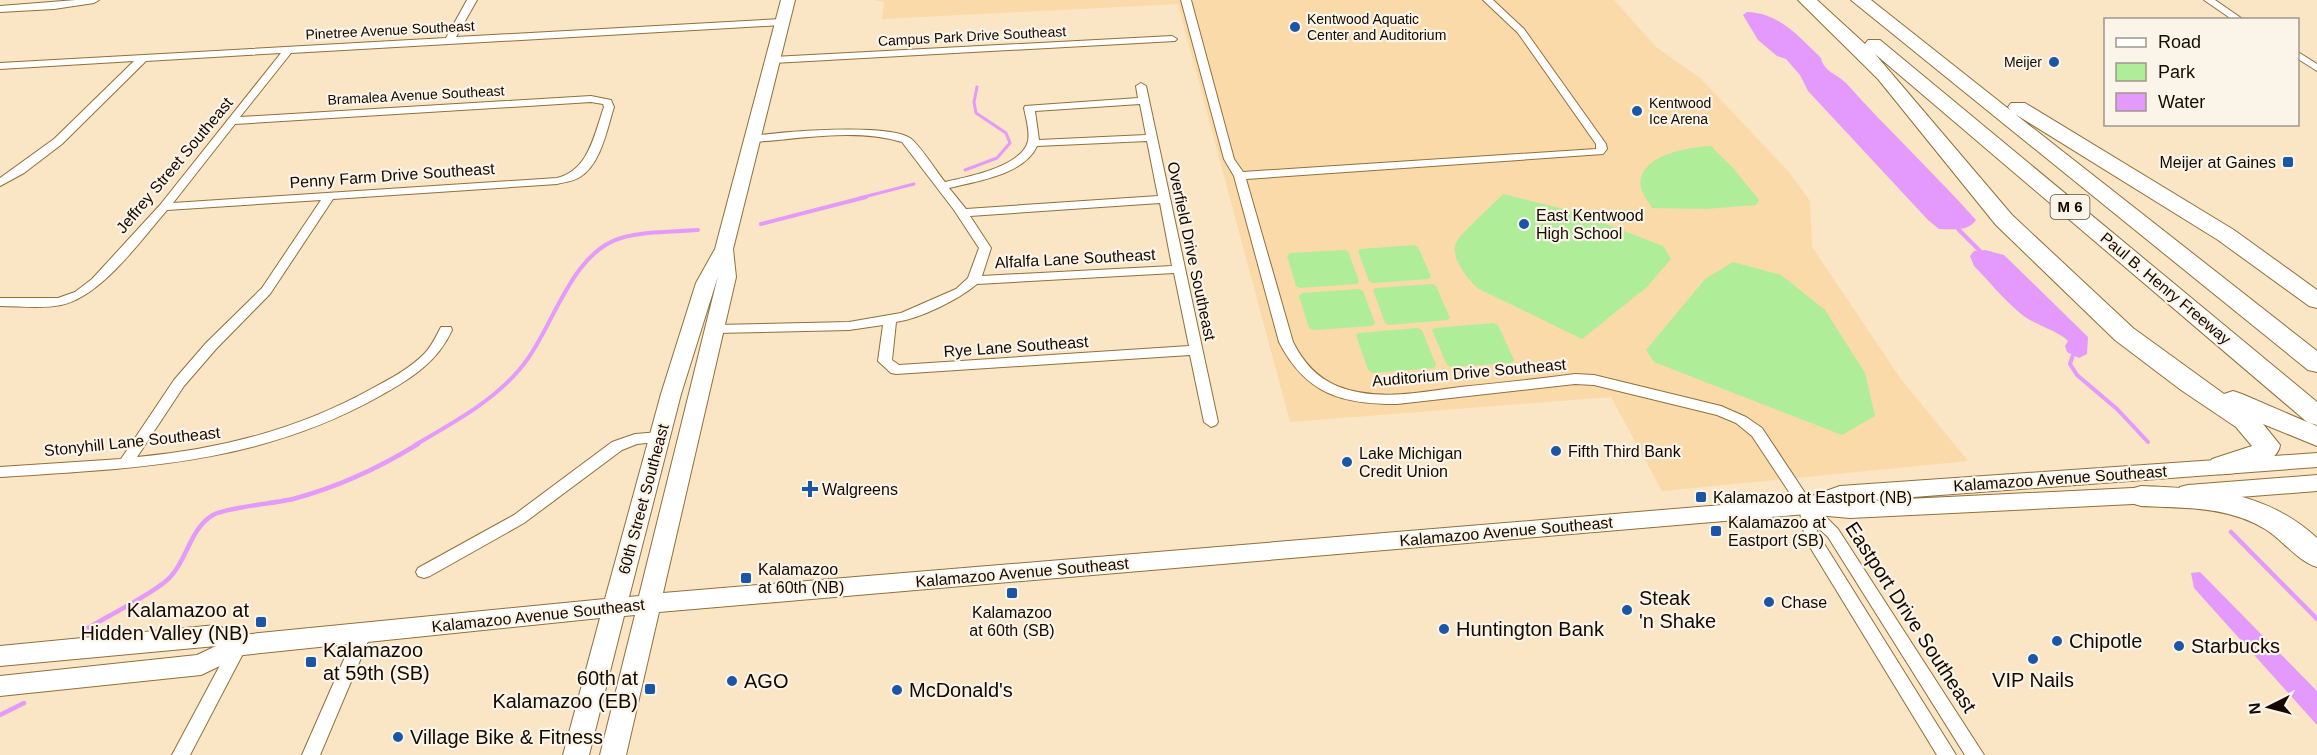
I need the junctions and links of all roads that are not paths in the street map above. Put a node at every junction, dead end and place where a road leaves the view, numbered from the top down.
1 (94, 0) edge
2 (472, 0) edge
3 (788, 0) edge
4 (1186, 0) edge
5 (1488, 0) edge
6 (1807, 0) edge
7 (1820, 0) edge
8 (1860, 0) edge
9 (1870, 0) edge
10 (2209, 0) edge
11 (0, 9) edge
12 (2237, 18) edge
13 (782, 22) junction
14 (1172, 39) dead end
15 (449, 41) junction
16 (289, 49) junction
17 (2299, 56) edge
18 (143, 58) junction
19 (773, 60) junction
20 (0, 66) edge
21 (2317, 68) edge
22 (1141, 86) dead end
23 (600, 100) joint
24 (1144, 101) junction
25 (233, 121) junction
26 (1152, 138) junction
27 (753, 139) junction
28 (1033, 143) junction
29 (1240, 176) junction
30 (0, 183) edge
31 (942, 186) junction
32 (329, 196) junction
33 (1164, 198) junction
34 (164, 207) junction
35 (963, 213) junction
36 (724, 249) junction
37 (1179, 269) junction
38 (974, 280) junction
39 (2081, 293) junction
40 (2316, 300) edge
41 (0, 302) edge
42 (890, 319) junction
43 (715, 329) junction
44 (446, 330) dead end
45 (1195, 350) junction
46 (2317, 364) edge
47 (668, 405) junction
48 (2317, 416) edge
49 (1211, 422) dead end
50 (660, 437) junction
51 (690, 437) junction
52 (2317, 437) edge
53 (2317, 460) edge
54 (126, 462) junction
55 (2222, 466) junction
56 (0, 472) edge
57 (2317, 483) edge
58 (2141, 496) junction
59 (1806, 506) junction
60 (2317, 556) edge
61 (424, 572) dead end
62 (650, 604) junction
63 (614, 607) junction
64 (364, 632) junction
65 (154, 641) junction
66 (239, 645) junction
67 (0, 656) edge
68 (110, 675) junction
69 (0, 686) edge
70 (181, 755) edge
71 (311, 755) edge
72 (576, 755) edge
73 (613, 755) edge
74 (1947, 755) edge
75 (1975, 755) edge

1 - 11 street
2 - 15 street
3 - 13 main road, 60th Street Southeast
4 - 29 street, Auditorium Drive Southeast
5 - 29 street
6 - 39 highway
7 - 48 highway, Paul B. Henry Freeway / M 6
8 - 46 highway, Paul B. Henry Freeway / M 6
9 - 40 highway
10 - 12 street
13 - 15 street, Pinetree Avenue Southeast
13 - 19 main road, 60th Street Southeast
14 - 19 street, Campus Park Drive Southeast
15 - 16 street, Pinetree Avenue Southeast
16 - 18 street, Pinetree Avenue Southeast
16 - 25 street, Jeffrey Street Southeast
17 - 21 street
18 - 20 street, Pinetree Avenue Southeast
18 - 30 street
19 - 27 main road, 60th Street Southeast
22 - 24 street, Overfield Drive Southeast
23 - 25 street, Bramalea Avenue Southeast
23 - 32 street, Penny Farm Drive Southeast
24 - 26 street, Overfield Drive Southeast
24 - 28 street
25 - 34 street, Jeffrey Street Southeast
26 - 28 street
26 - 33 street, Overfield Drive Southeast
27 - 31 street
27 - 36 main road, 60th Street Southeast
28 - 31 street
29 - 59 street, Auditorium Drive Southeast
31 - 35 street
32 - 34 street, Penny Farm Drive Southeast
32 - 54 street
33 - 35 street
33 - 37 street, Overfield Drive Southeast
34 - 41 street, Jeffrey Street Southeast
35 - 38 street
36 - 43 main road, 60th Street Southeast
36 - 47 main road, 60th Street Southeast
37 - 38 street, Alfalfa Lane Southeast
37 - 45 street, Overfield Drive Southeast
38 - 42 street
39 - 52 highway
39 - 55 highway
42 - 43 street
42 - 45 street, Rye Lane Southeast
43 - 51 main road, 60th Street Southeast
44 - 54 street, Stonyhill Lane Southeast
45 - 49 street, Overfield Drive Southeast
47 - 50 main road, 60th Street Southeast
47 - 51 main road
50 - 61 street
50 - 63 main road, 60th Street Southeast
51 - 62 main road, 60th Street Southeast
53 - 55 main road, Kalamazoo Avenue Southeast
54 - 56 street, Stonyhill Lane Southeast
55 - 59 main road, Kalamazoo Avenue Southeast
57 - 58 main road, Kalamazoo Avenue Southeast
58 - 59 main road, Kalamazoo Avenue Southeast
58 - 60 highway
59 - 62 main road, Kalamazoo Avenue Southeast
59 - 74 street
59 - 75 street, Eastport Drive Southeast
62 - 63 main road, Kalamazoo Avenue Southeast
62 - 73 main road, 60th Street Southeast
63 - 64 main road, Kalamazoo Avenue Southeast
63 - 72 main road, 60th Street Southeast
64 - 66 main road, Kalamazoo Avenue Southeast
64 - 71 street
65 - 66 main road, Kalamazoo Avenue Southeast
65 - 67 main road, Kalamazoo Avenue Southeast
65 - 68 main road
66 - 68 main road, Kalamazoo Avenue Southeast
66 - 70 street
68 - 69 main road, Kalamazoo Avenue Southeast

